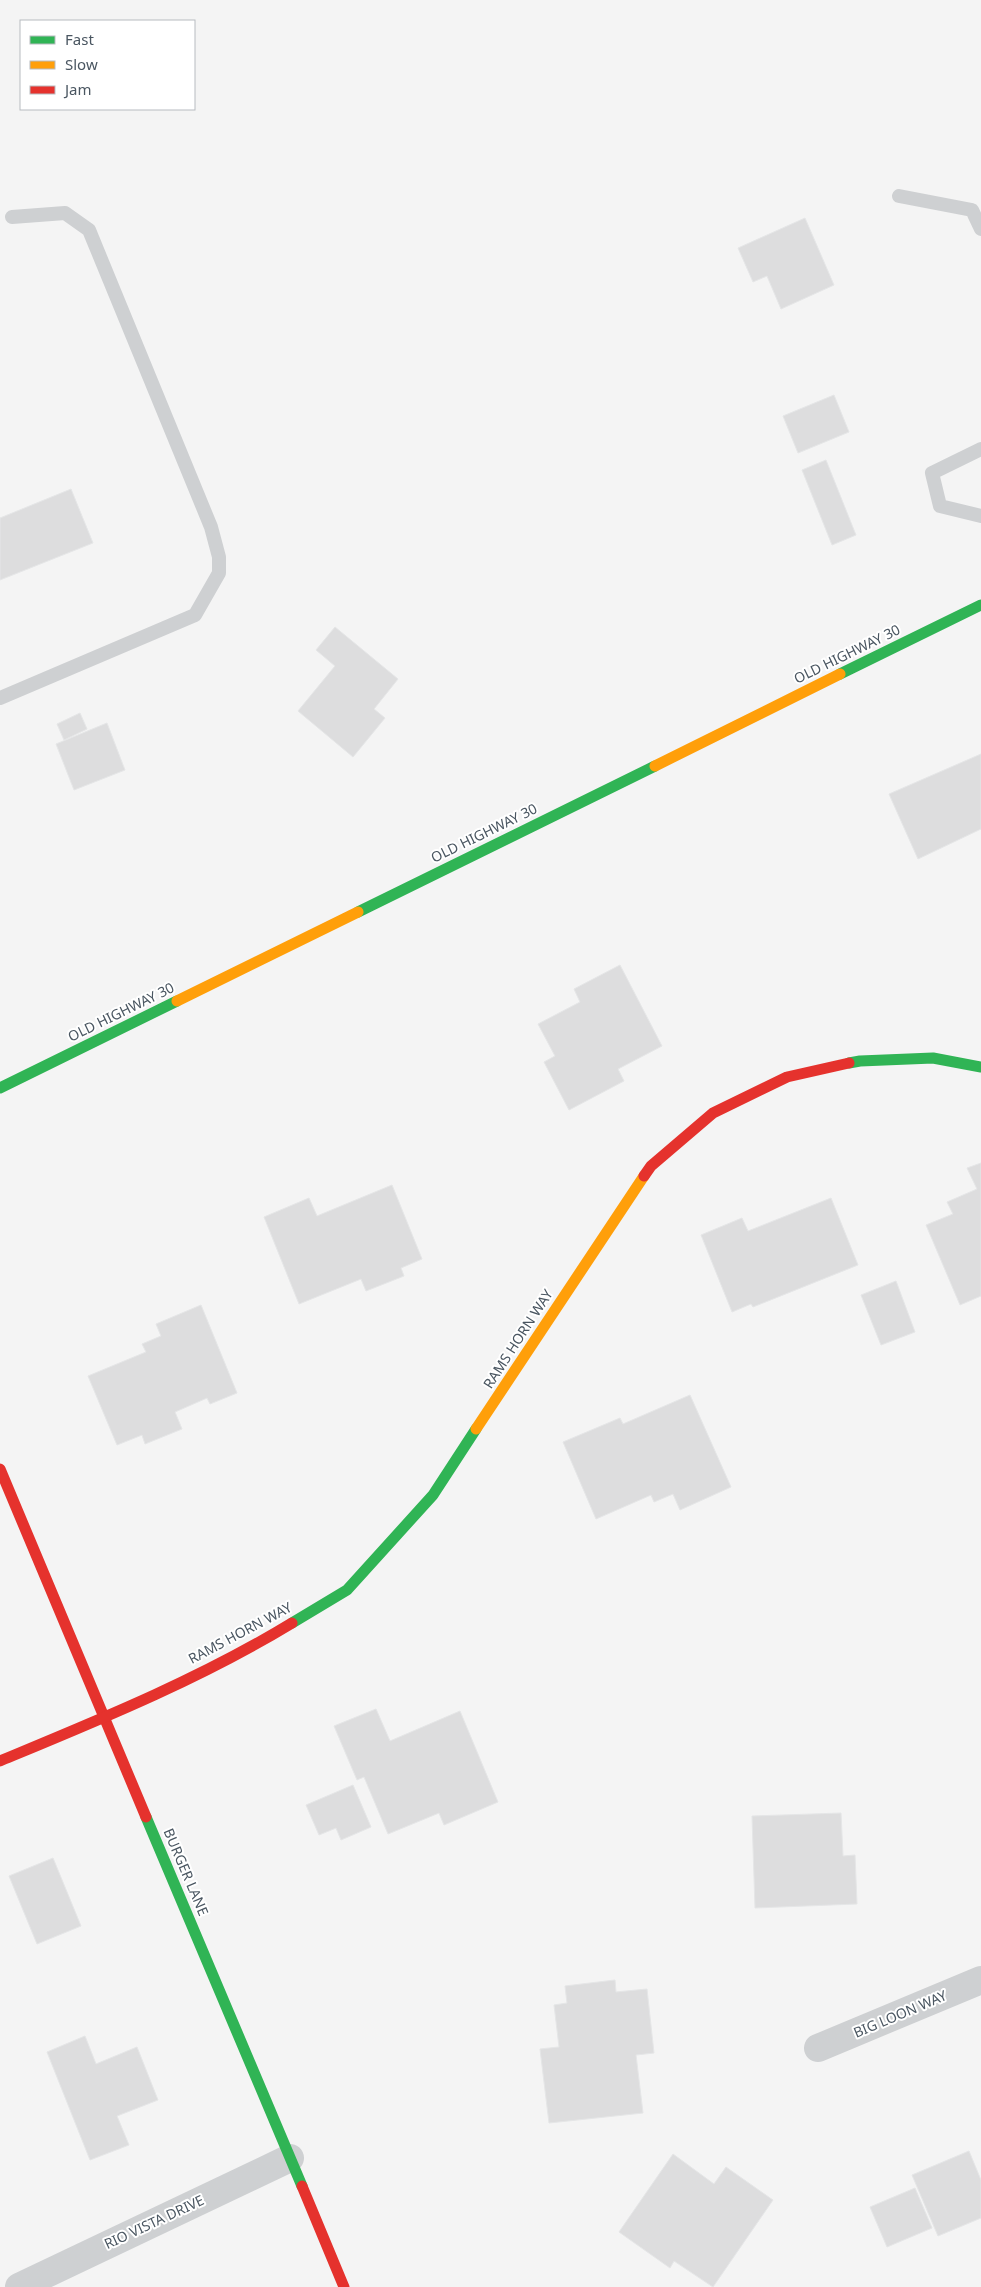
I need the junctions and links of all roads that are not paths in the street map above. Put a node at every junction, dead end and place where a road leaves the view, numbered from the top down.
1 (899, 196) dead end
2 (12, 217) dead end
3 (981, 229) edge
4 (981, 448) edge
5 (981, 516) edge
6 (981, 605) edge
7 (0, 698) edge
8 (981, 1067) edge
9 (0, 1088) edge
10 (0, 1469) edge
11 (106, 1718) junction
12 (0, 1761) edge
13 (981, 1980) edge
14 (818, 2048) dead end
15 (290, 2158) junction
16 (19, 2287) edge
17 (344, 2287) edge

1 - 3 lane
2 - 7 lane
4 - 5 lane
6 - 9 street, OLD HIGHWAY 30
8 - 11 street, RAMS HORN WAY
10 - 11 street, BURGER LANE
11 - 12 street, RAMS HORN WAY
11 - 15 street, BURGER LANE
13 - 14 street, BIG LOON WAY
15 - 16 street, RIO VISTA DRIVE
15 - 17 street, BURGER LANE

